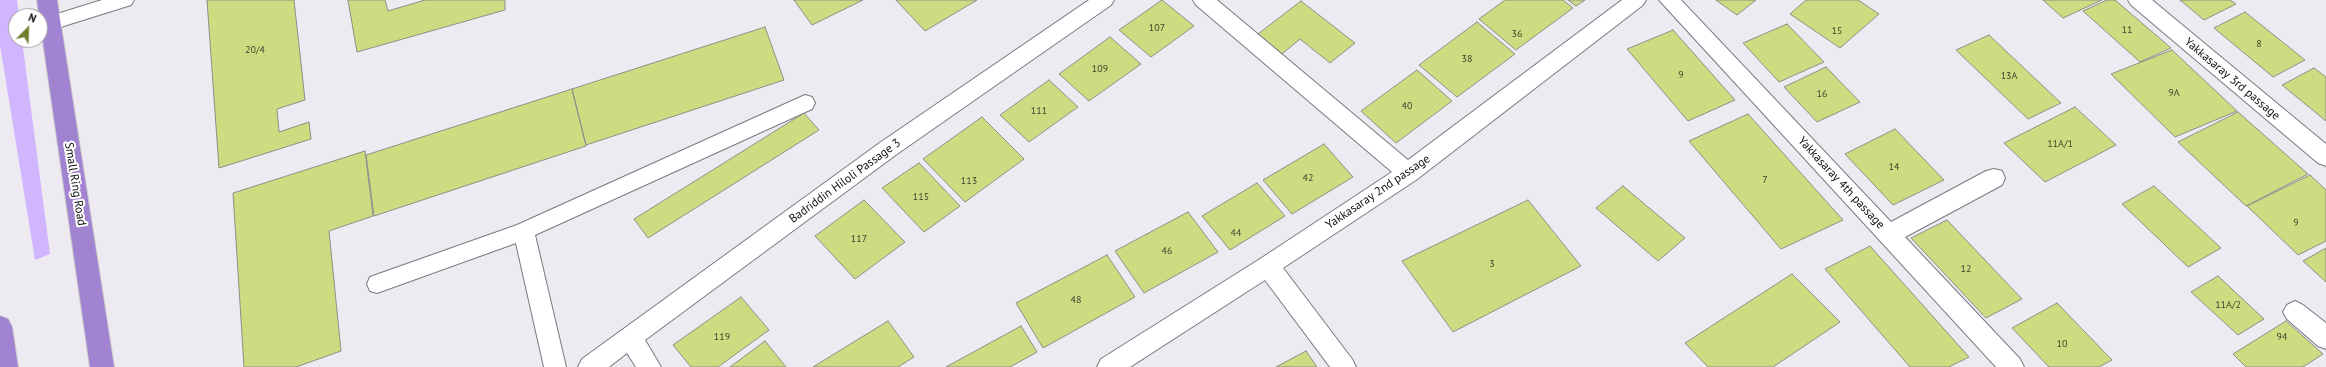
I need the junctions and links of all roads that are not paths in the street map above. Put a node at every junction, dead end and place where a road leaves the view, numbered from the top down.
1 (47, 0) edge
2 (125, 0) edge
3 (1104, 0) edge
4 (1203, 0) edge
5 (1636, 0) edge
6 (1669, 0) edge
7 (2138, 0) edge
8 (50, 23) junction
9 (805, 103) dead end
10 (2326, 157) edge
11 (1408, 173) junction
12 (1994, 178) dead end
13 (524, 231) junction
14 (1888, 234) junction
15 (1268, 266) junction
16 (377, 284) dead end
17 (2296, 312) dead end
18 (0, 332) edge
19 (631, 338) junction
20 (2326, 338) edge
21 (6, 367) edge
22 (102, 367) edge
23 (555, 367) edge
24 (590, 367) edge
25 (649, 367) edge
26 (1109, 367) edge
27 (1344, 367) edge
28 (2012, 367) edge

1 - 8 highway, Small Ring Road
2 - 8 lane
3 - 19 street, Badriddin Hiloli Passage 3
4 - 11 street
5 - 11 street, Yakkasaray 2nd passage
6 - 14 street, Yakkasaray 4th passage
7 - 10 street, Yakkasaray 3rd passage
8 - 22 highway, Small Ring Road
9 - 13 lane
11 - 15 street, Yakkasaray 2nd passage
12 - 14 street
13 - 16 lane
13 - 23 lane
14 - 28 street, Yakkasaray 4th passage
15 - 26 street, Yakkasaray 2nd passage
15 - 27 street
17 - 20 street
18 - 21 highway
19 - 24 street, Badriddin Hiloli Passage 3
19 - 25 street

